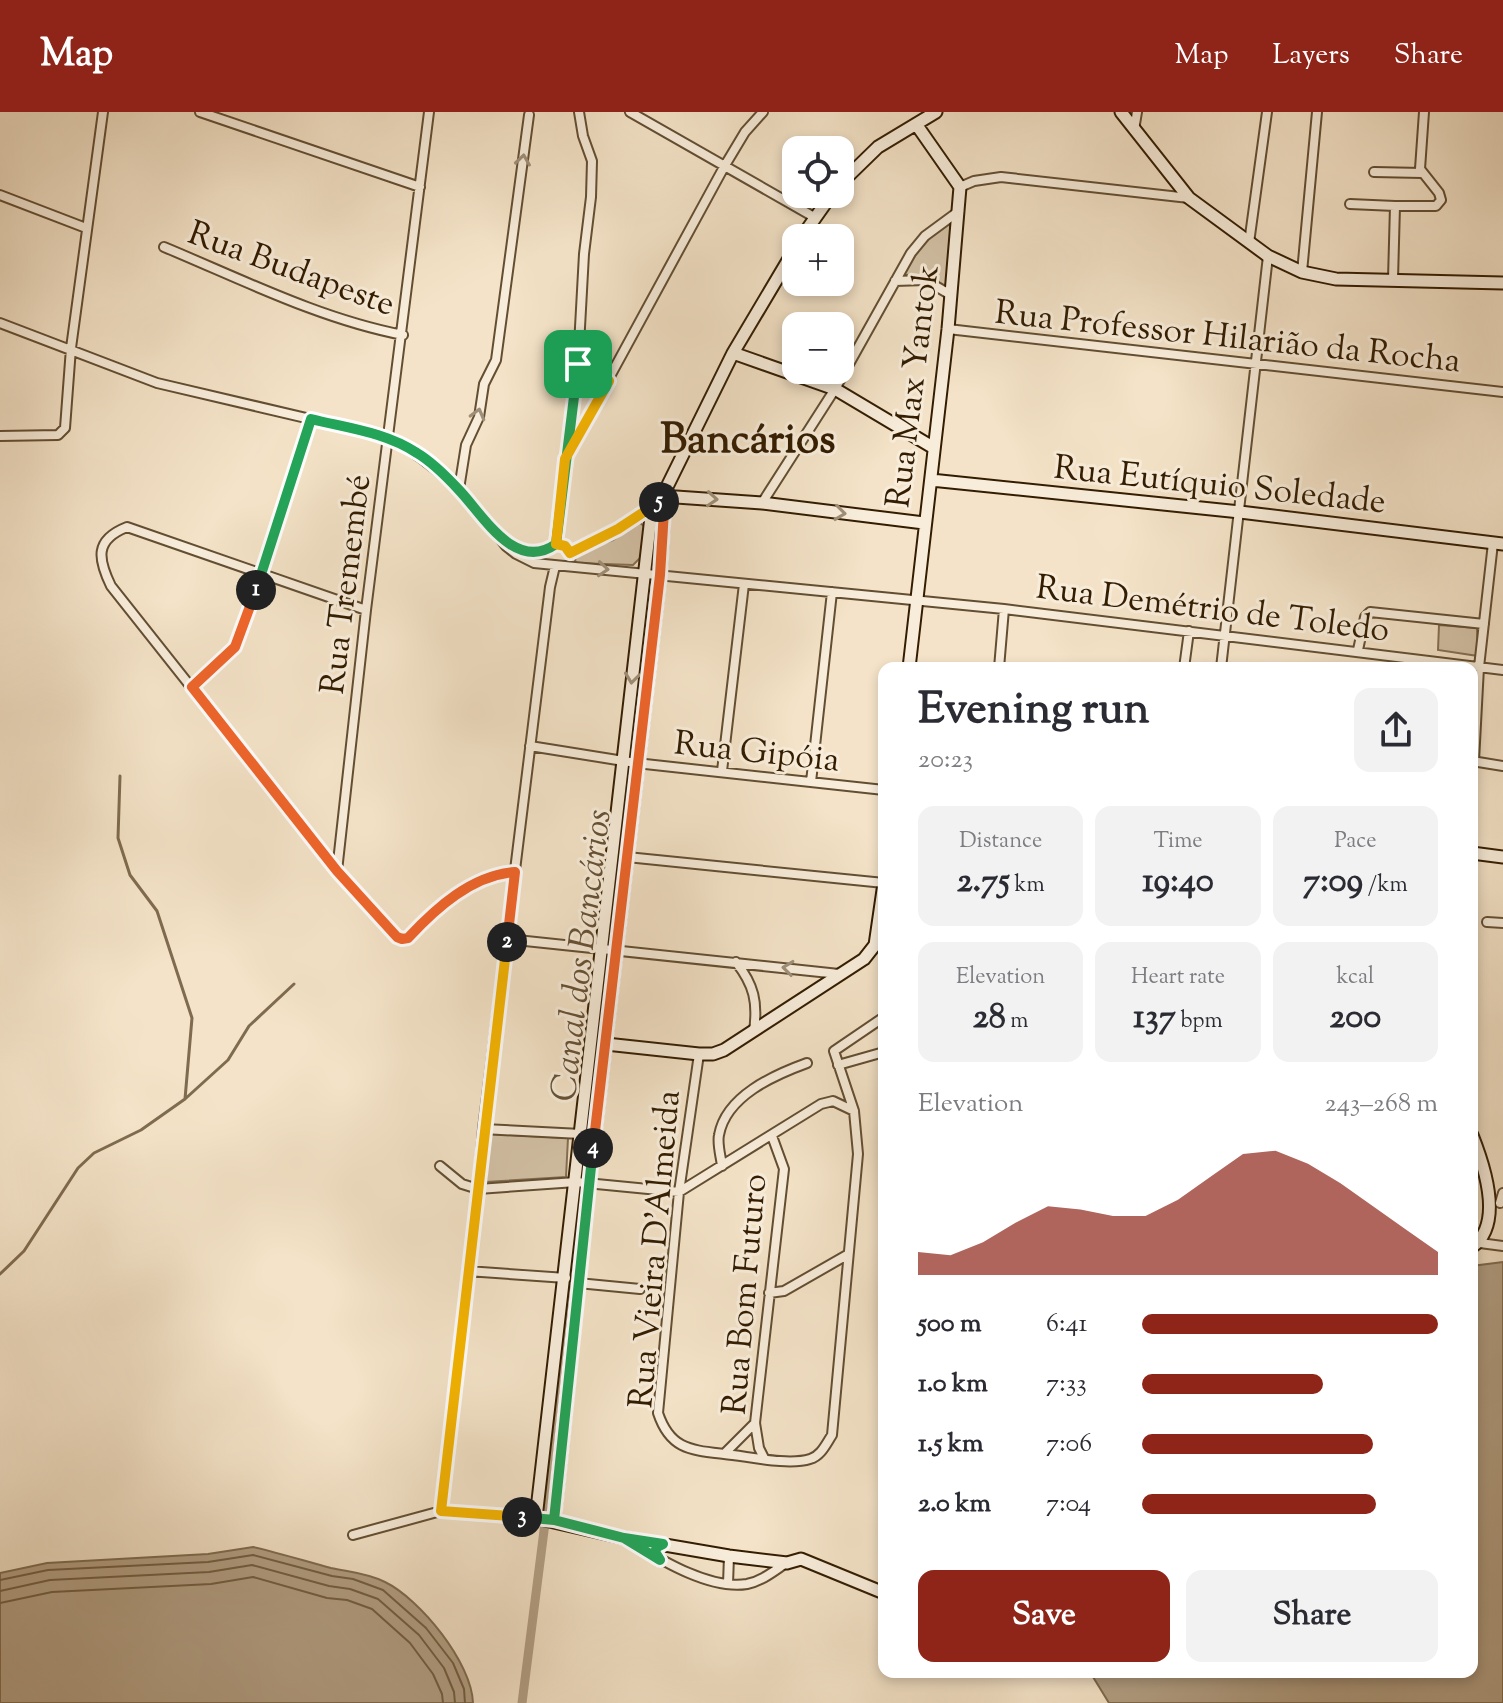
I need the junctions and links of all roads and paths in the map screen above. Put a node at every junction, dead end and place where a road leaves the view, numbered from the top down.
1 (103, 112) edge
2 (200, 112) edge
3 (429, 112) edge
4 (579, 112) edge
5 (630, 112) edge
6 (763, 112) edge
7 (936, 112) edge
8 (1121, 112) edge
9 (1137, 112) edge
10 (1267, 112) edge
11 (1317, 112) edge
12 (1424, 112) edge
13 (529, 115) dead end
14 (916, 124) junction
15 (1134, 130) junction
16 (724, 167) junction
17 (854, 170) edge
18 (1374, 172) dead end
19 (1422, 173) junction
20 (420, 187) junction
21 (960, 187) junction
22 (0, 195) edge
23 (1189, 198) junction
24 (1350, 204) dead end
25 (1395, 206) junction
26 (821, 208) edge
27 (959, 210) junction
28 (814, 217) junction
29 (810, 224) edge
30 (86, 228) junction
31 (1249, 243) junction
32 (164, 247) dead end
33 (1268, 256) junction
34 (782, 271) edge
35 (1302, 272) junction
36 (1393, 279) junction
37 (895, 281) junction
38 (1503, 283) edge
39 (951, 295) junction
40 (0, 323) edge
41 (948, 329) junction
42 (403, 335) junction
43 (71, 348) junction
44 (733, 353) junction
45 (1256, 363) junction
46 (578, 364) junction
47 (609, 381) junction
48 (835, 389) junction
49 (1503, 392) edge
50 (311, 419) junction
51 (0, 436) edge
52 (387, 437) junction
53 (934, 448) junction
54 (565, 459) junction
55 (931, 480) junction
56 (459, 489) junction
57 (762, 503) junction
58 (659, 504) junction
59 (1240, 512) junction
60 (924, 523) junction
61 (500, 539) junction
62 (1498, 543) edge
63 (553, 547) junction
64 (570, 553) junction
65 (556, 566) junction
66 (644, 572) junction
67 (262, 575) junction
68 (660, 575) junction
69 (744, 584) junction
70 (832, 592) junction
71 (916, 601) junction
72 (1004, 609) junction
73 (366, 610) junction
74 (1484, 624) junction
75 (1189, 631) junction
76 (1224, 637) junction
77 (1358, 650) junction
78 (910, 662) edge
79 (1000, 662) edge
80 (1185, 662) edge
81 (1222, 662) edge
82 (1443, 662) edge
83 (1479, 667) junction
84 (1503, 670) edge
85 (1478, 683) edge
86 (192, 687) junction
87 (530, 746) junction
88 (622, 761) junction
89 (1478, 762) edge
90 (637, 763) junction
91 (1503, 766) edge
92 (722, 771) junction
93 (811, 782) junction
94 (878, 789) edge
95 (1478, 854) edge
96 (627, 857) junction
97 (1503, 857) edge
98 (337, 871) junction
99 (515, 872) junction
100 (878, 882) edge
101 (1487, 922) dead end
102 (1503, 923) edge
103 (878, 924) edge
104 (507, 939) junction
105 (609, 950) junction
106 (736, 962) junction
107 (840, 974) junction
108 (878, 1021) edge
109 (754, 1031) junction
110 (606, 1044) junction
111 (699, 1054) junction
112 (878, 1054) edge
113 (807, 1063) dead end
114 (838, 1065) junction
115 (854, 1111) junction
116 (483, 1129) junction
117 (581, 1134) junction
118 (772, 1136) junction
119 (1478, 1148) edge
120 (440, 1166) dead end
121 (722, 1166) junction
122 (583, 1182) junction
123 (478, 1189) junction
124 (679, 1192) junction
125 (1501, 1198) edge
126 (1478, 1243) edge
127 (1478, 1245) edge
128 (1503, 1246) edge
129 (847, 1255) junction
130 (467, 1271) junction
131 (566, 1278) junction
132 (578, 1283) junction
133 (640, 1289) dead end
134 (769, 1293) junction
135 (755, 1423) junction
136 (724, 1454) junction
137 (764, 1458) junction
138 (441, 1511) junction
139 (537, 1518) junction
140 (553, 1520) junction
141 (353, 1535) dead end
142 (624, 1538) junction
143 (663, 1544) junction
144 (729, 1556) junction
145 (660, 1560) junction
146 (787, 1563) junction
147 (728, 1584) junction
148 (878, 1591) edge

1 - 30 street
2 - 20 street
3 - 20 street, Rua Tremembé
4 - 46 street
5 - 16 street
6 - 16 street
7 - 14 street
8 - 15 street
9 - 15 street
10 - 31 street
11 - 35 street
12 - 19 street
56 -> 13 street
14 - 17 street
14 - 21 street
15 - 23 street
16 - 28 street
16 - 47 street
18 - 19 street
19 - 25 street
20 - 42 street, Rua Tremembé
21 - 23 street
21 - 27 street, Rua Max Yantok
22 - 30 street
23 - 31 street
24 - 25 street
25 - 36 street
26 - 28 street
27 - 37 street
27 - 39 street, Rua Max Yantok
28 - 29 street
30 - 43 street
31 - 33 street
32 - 42 street, Rua Budapeste
33 - 35 street
33 - 45 street
34 - 44 street
35 - 36 street
36 - 38 street
37 - 39 street
37 - 48 street
39 - 41 street, Rua Max Yantok
40 - 43 street, Rua Demétrio de Toledo
41 - 45 street, Rua Professor Hilarião da Rocha
41 - 53 street, Rua Max Yantok
42 - 52 street, Rua Tremembé
43 - 50 street, Rua Demétrio de Toledo
43 - 51 street
44 - 48 street
44 - 58 street
45 - 49 street, Rua Professor Hilarião da Rocha
45 - 59 street
46 - 47 street
46 - 54 street
47 - 54 street
48 - 53 street
48 - 57 street
50 - 52 street, Rua Demétrio de Toledo
50 - 67 street
52 - 56 street, Rua Demétrio de Toledo
52 - 73 street, Rua Tremembé
53 - 55 street, Rua Max Yantok
54 - 63 street
55 - 59 street, Rua Eutíquio Soledade
55 - 60 street, Rua Max Yantok
56 - 61 street, Rua Demétrio de Toledo
58 -> 57 street
57 -> 60 street
58 - 64 street
58 - 66 street
58 - 68 street
59 - 62 street, Rua Eutíquio Soledade
59 - 76 street
60 - 71 street, Rua Max Yantok
61 - 63 street
61 - 65 street, Rua Demétrio de Toledo
62 - 74 street
63 - 64 street
63 - 65 street
64 - 65 street
65 -> 66 street, Rua Demétrio de Toledo
65 - 87 street
66 - 68 street, Rua Demétrio de Toledo
66 -> 88 street
67 - 73 street
67 - 86 street
67 - 86 street
68 - 69 street, Rua Demétrio de Toledo
68 - 90 street
69 - 70 street, Rua Demétrio de Toledo
69 - 92 street
70 - 71 street, Rua Demétrio de Toledo
70 - 93 street
71 - 72 street, Rua Demétrio de Toledo
71 - 78 street, Rua Max Yantok
72 - 75 street, Rua Demétrio de Toledo
72 - 79 street
73 - 98 street, Rua Tremembé
74 - 77 street
74 - 83 street
75 - 76 street, Rua Demétrio de Toledo
75 - 80 street
76 - 77 street, Rua Demétrio de Toledo
76 - 81 street
77 - 82 street, Rua Demétrio de Toledo
83 - 84 street, Rua Demétrio de Toledo
83 - 85 street
86 - 98 street
87 - 88 street, Rua Gipóia
87 - 99 street
88 - 90 street, Rua Gipóia
88 - 105 street
89 - 91 street
90 - 92 street, Rua Gipóia
90 - 96 street
92 - 93 street, Rua Gipóia
93 - 94 street, Rua Gipóia
95 - 97 street
96 - 100 street
96 - 105 street
98 - 99 street
99 - 104 street
101 - 102 street
103 - 107 street
104 - 105 street
104 - 116 street
105 - 106 street
105 - 110 street
105 - 117 street
107 -> 106 street
106 - 109 street
107 - 109 street
108 - 114 street
109 - 111 street
110 - 111 street
110 - 122 street
111 - 124 street, Rua Vieira D'Almeida
112 - 114 street
113 - 121 street
114 - 115 street
115 - 118 street
115 - 129 street
116 - 117 street
116 - 123 street
117 - 122 street
118 - 121 street
118 - 134 street, Rua Bom Futuro
119 - 125 street
120 - 123 street
121 - 124 street
122 - 123 street
122 - 124 street
122 - 131 street
122 - 132 street
123 - 130 street
124 - 136 street, Rua Vieira D'Almeida
125 - 126 street
127 - 128 street
129 - 134 street
129 - 137 street, Rua Vieira D'Almeida
130 - 131 street
130 - 138 street
131 - 139 street
132 - 133 street
132 - 140 street
134 - 135 street, Rua Bom Futuro
135 - 136 street
135 - 137 street, Rua Bom Futuro
136 - 137 street, Rua Vieira D'Almeida
138 - 139 street
138 - 141 street
139 - 140 street
140 - 142 street
142 - 143 street
142 - 145 street
143 - 144 street
143 - 145 street
144 - 146 street
144 - 147 street
145 - 147 street
146 - 147 street
146 - 148 street

